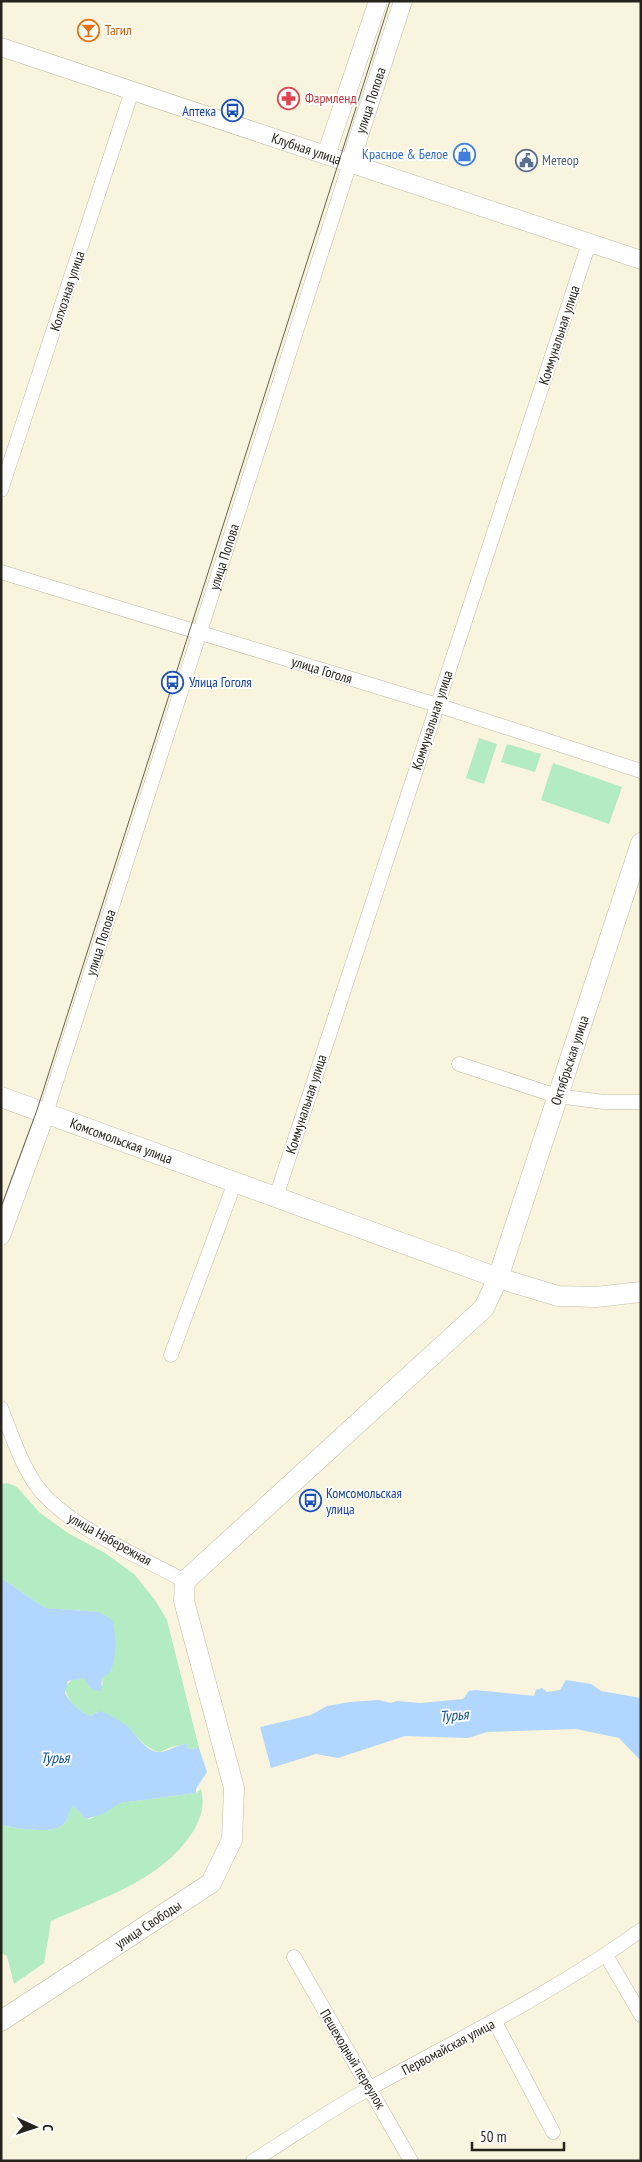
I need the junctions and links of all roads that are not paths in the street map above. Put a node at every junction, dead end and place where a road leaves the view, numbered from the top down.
1 (378, 1) edge
2 (403, 1) edge
3 (1, 47) edge
4 (132, 91) junction
5 (326, 155) junction
6 (350, 163) junction
7 (589, 243) junction
8 (641, 260) edge
9 (1, 490) edge
10 (1, 572) edge
11 (200, 633) junction
12 (437, 705) junction
13 (641, 772) edge
14 (641, 843) edge
15 (459, 1064) dead end
16 (558, 1096) junction
17 (1, 1097) edge
18 (641, 1102) edge
19 (46, 1113) junction
20 (235, 1182) junction
21 (276, 1197) junction
22 (1, 1236) edge
23 (498, 1278) junction
24 (641, 1292) edge
25 (171, 1355) dead end
26 (1, 1408) edge
27 (186, 1581) junction
28 (641, 1930) edge
29 (606, 1955) junction
30 (294, 1957) dead end
31 (641, 2014) edge
32 (1, 2021) edge
33 (495, 2022) junction
34 (370, 2088) junction
35 (553, 2132) dead end
36 (253, 2161) edge
37 (411, 2161) edge

1 - 5 street, улица Попова
2 - 6 street, улица Попова
3 - 4 street, Клубная улица
4 - 5 street, Клубная улица
4 - 9 street, Колхозная улица
5 - 6 street, Клубная улица
6 - 7 street, Клубная улица
6 - 11 street, улица Попова
7 - 8 street, Клубная улица
7 - 12 street, Коммунальная улица
10 - 11 street, улица Гоголя
11 - 12 street, улица Гоголя
11 - 19 street, улица Попова
12 - 13 street, улица Гоголя
12 - 21 street, Коммунальная улица
14 - 16 main road, Октябрьская улица
15 - 16 street
16 - 18 street
16 - 23 main road, Октябрьская улица
17 - 19 main road, Комсомольская улица
19 - 20 main road, Комсомольская улица
19 - 22 street
20 - 21 main road, Комсомольская улица
20 - 25 street
21 - 23 main road, Комсомольская улица
23 - 24 main road, Комсомольская улица
23 - 27 main road, Октябрьская улица
26 - 27 street, улица Набережная
27 - 32 main road, улица Свободы
28 - 29 street, Первомайская улица
29 - 31 street
29 - 33 street, Первомайская улица
30 - 34 street, Пешеходный переулок
33 - 34 street, Первомайская улица
33 - 35 street
34 - 36 street, Первомайская улица
34 - 37 street, Пешеходный переулок

